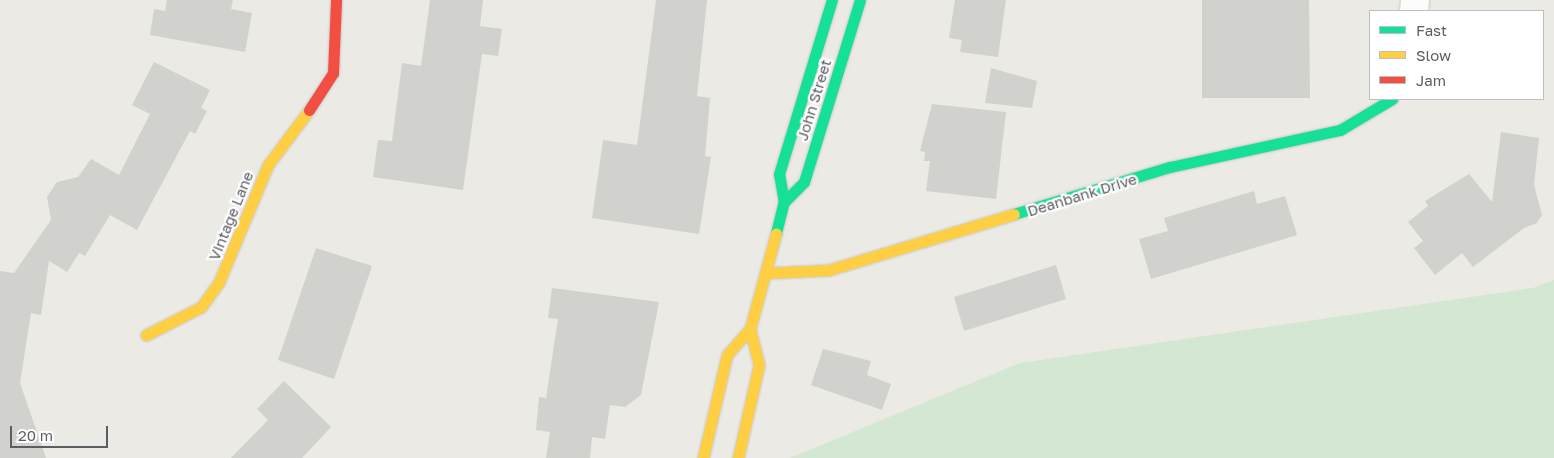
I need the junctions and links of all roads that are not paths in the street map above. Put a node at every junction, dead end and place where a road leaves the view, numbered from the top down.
1 (336, 0) edge
2 (832, 0) edge
3 (860, 0) edge
4 (1391, 100) edge
5 (784, 202) junction
6 (766, 272) junction
7 (750, 329) junction
8 (146, 335) dead end
9 (703, 458) edge
10 (738, 458) edge

1 - 8 street, Vintage Lane
2 - 5 street, John Street
3 - 5 street, John Street
4 - 6 street, Deanbank Drive
5 - 6 street, John Street
6 - 7 street, John Street
7 - 9 street, John Street
7 - 10 street, John Street

